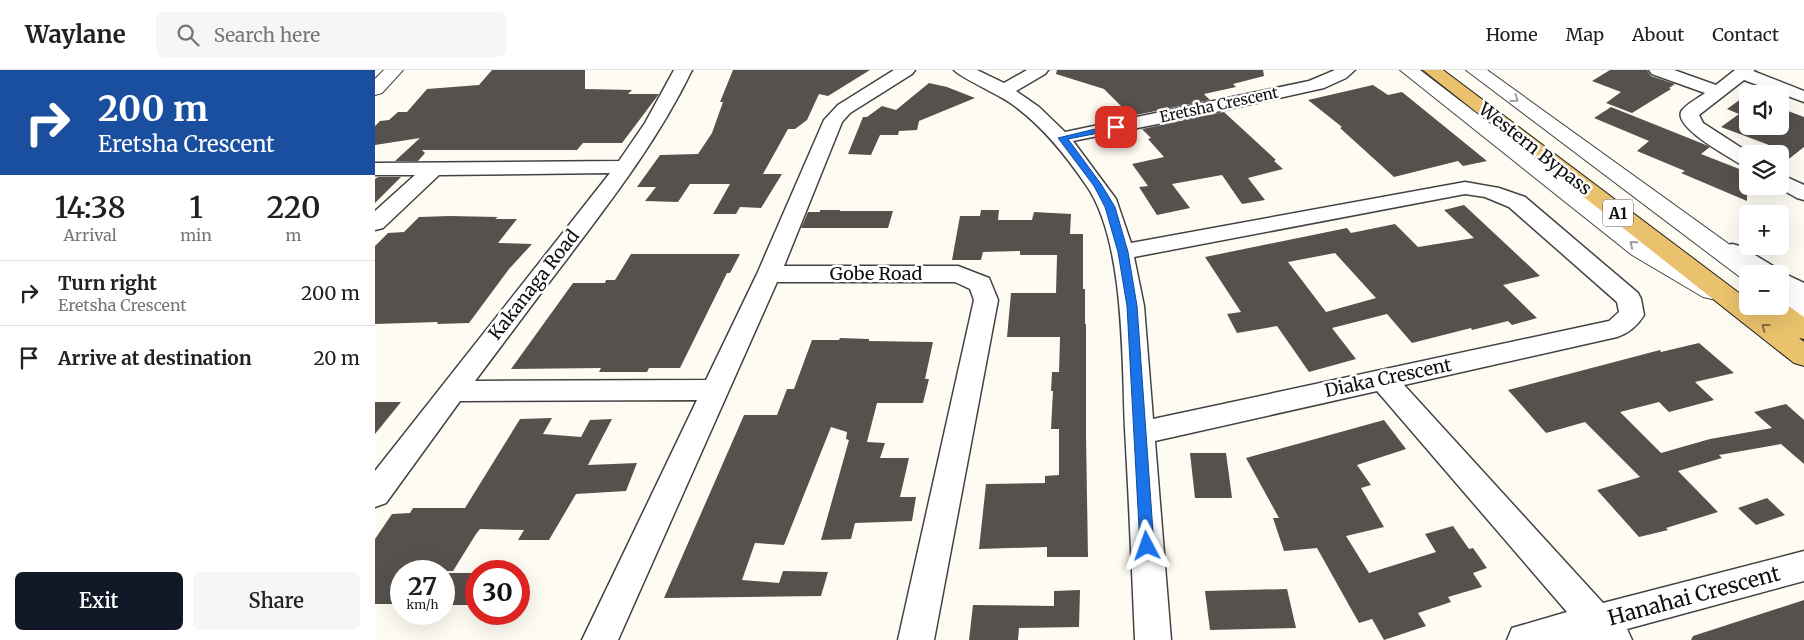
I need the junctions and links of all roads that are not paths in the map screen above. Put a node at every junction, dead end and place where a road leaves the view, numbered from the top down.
1 (394, 70) edge
2 (683, 70) edge
3 (906, 70) edge
4 (963, 70) edge
5 (1039, 70) edge
6 (1409, 70) edge
7 (1433, 70) edge
8 (1453, 70) edge
9 (1475, 70) edge
10 (1658, 70) edge
11 (1345, 71) edge
12 (1744, 71) edge
13 (375, 90) edge
14 (1004, 91) junction
15 (1717, 91) junction
16 (1804, 97) edge
17 (1062, 138) junction
18 (1739, 155) edge
19 (626, 167) junction
20 (434, 168) junction
21 (375, 169) edge
22 (1789, 185) edge
23 (1804, 194) edge
24 (375, 223) edge
25 (1688, 225) junction
26 (1123, 252) junction
27 (1741, 265) edge
28 (1755, 265) edge
29 (769, 274) junction
30 (1789, 285) edge
31 (1804, 294) edge
32 (1739, 295) edge
33 (1739, 296) edge
34 (1739, 296) edge
35 (1789, 301) edge
36 (1804, 313) edge
37 (1760, 315) edge
38 (1783, 315) edge
39 (1804, 330) edge
40 (1804, 356) edge
41 (1383, 379) junction
42 (453, 390) junction
43 (715, 390) junction
44 (1139, 433) junction
45 (375, 494) edge
46 (1804, 566) edge
47 (1607, 631) edge
48 (600, 640) edge
49 (916, 640) edge
50 (1153, 640) edge
51 (1525, 640) edge

1 - 13 street
2 - 19 street, Kakanaga Road
3 - 29 street
4 - 14 street
5 - 14 street
33 -> 6 street
7 - 34 highway, Western Bypass / A1
8 - 32 highway, Western Bypass / A1
9 -> 25 street
10 - 15 street
11 - 17 street, Eretsha Crescent
12 - 15 street
12 - 16 street
14 - 17 street
15 - 18 street
17 - 26 street
19 - 20 street
19 - 42 street, Kakanaga Road
20 - 21 street
20 - 24 street
22 - 23 street
25 - 27 street
25 - 28 street
26 - 41 street, Diaka Crescent
26 - 44 street
29 - 43 street
29 - 49 street, Gobe Road
30 - 31 street
35 - 36 street
40 -> 37 highway, Western Bypass / A1
38 - 39 highway
41 - 44 street, Diaka Crescent
41 - 47 street
42 - 43 street
42 - 45 street, Kakanaga Road
43 - 48 street
44 - 50 street
46 - 47 street, Hanahai Crescent
47 - 51 street, Hanahai Crescent

